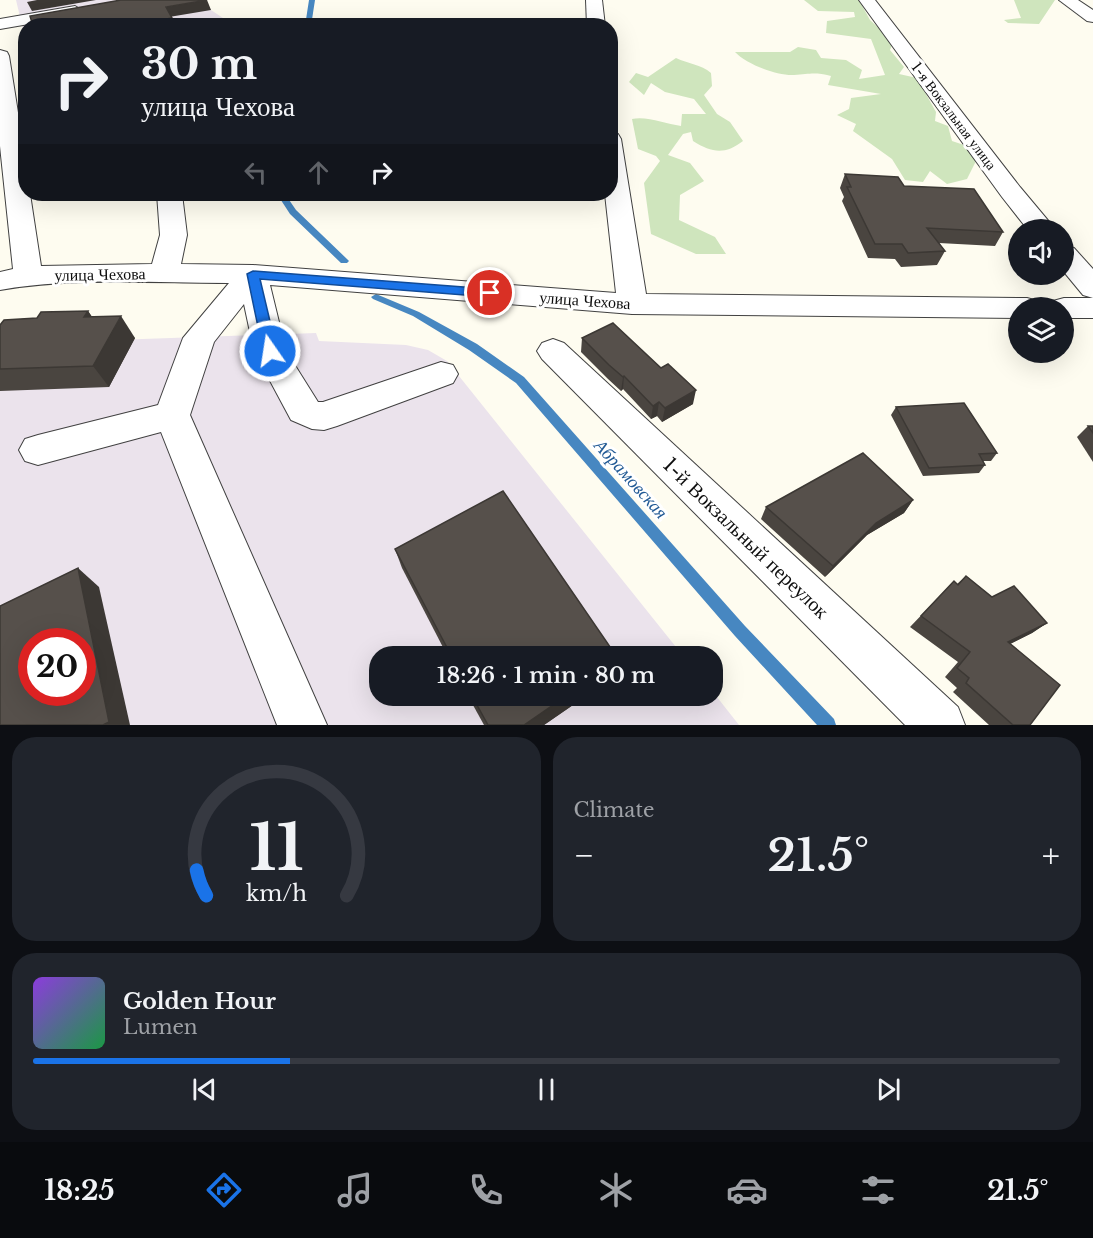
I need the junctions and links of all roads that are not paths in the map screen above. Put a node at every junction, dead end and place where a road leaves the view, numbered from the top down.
1 (594, 0) edge
2 (867, 0) edge
3 (1067, 0) edge
4 (87, 8) edge
5 (1093, 17) edge
6 (33, 18) edge
7 (596, 18) edge
8 (18, 21) edge
9 (0, 24) edge
10 (0, 56) edge
11 (618, 199) edge
12 (171, 201) edge
13 (1034, 219) edge
14 (1074, 266) edge
15 (161, 274) junction
16 (253, 274) junction
17 (9, 276) edge
18 (1093, 288) edge
19 (632, 304) junction
20 (1008, 308) edge
21 (1074, 308) edge
22 (1093, 308) edge
23 (553, 351) dead end
24 (441, 374) dead end
25 (172, 415) junction
26 (38, 450) dead end
27 (302, 725) edge
28 (940, 725) edge

1 - 7 street
2 - 13 street, 1-я Вокзальная улица
3 - 5 street
4 - 6 street
8 - 9 street
10 - 17 street
11 - 19 street
12 - 15 street
14 - 18 street
15 - 16 street, улица Чехова
15 - 17 street, улица Чехова
16 - 19 street, улица Чехова
16 - 24 street
16 - 25 street
19 - 20 street, улица Чехова
21 - 22 street
23 - 28 street, 1-й Вокзальный переулок
25 - 26 street
25 - 27 street

